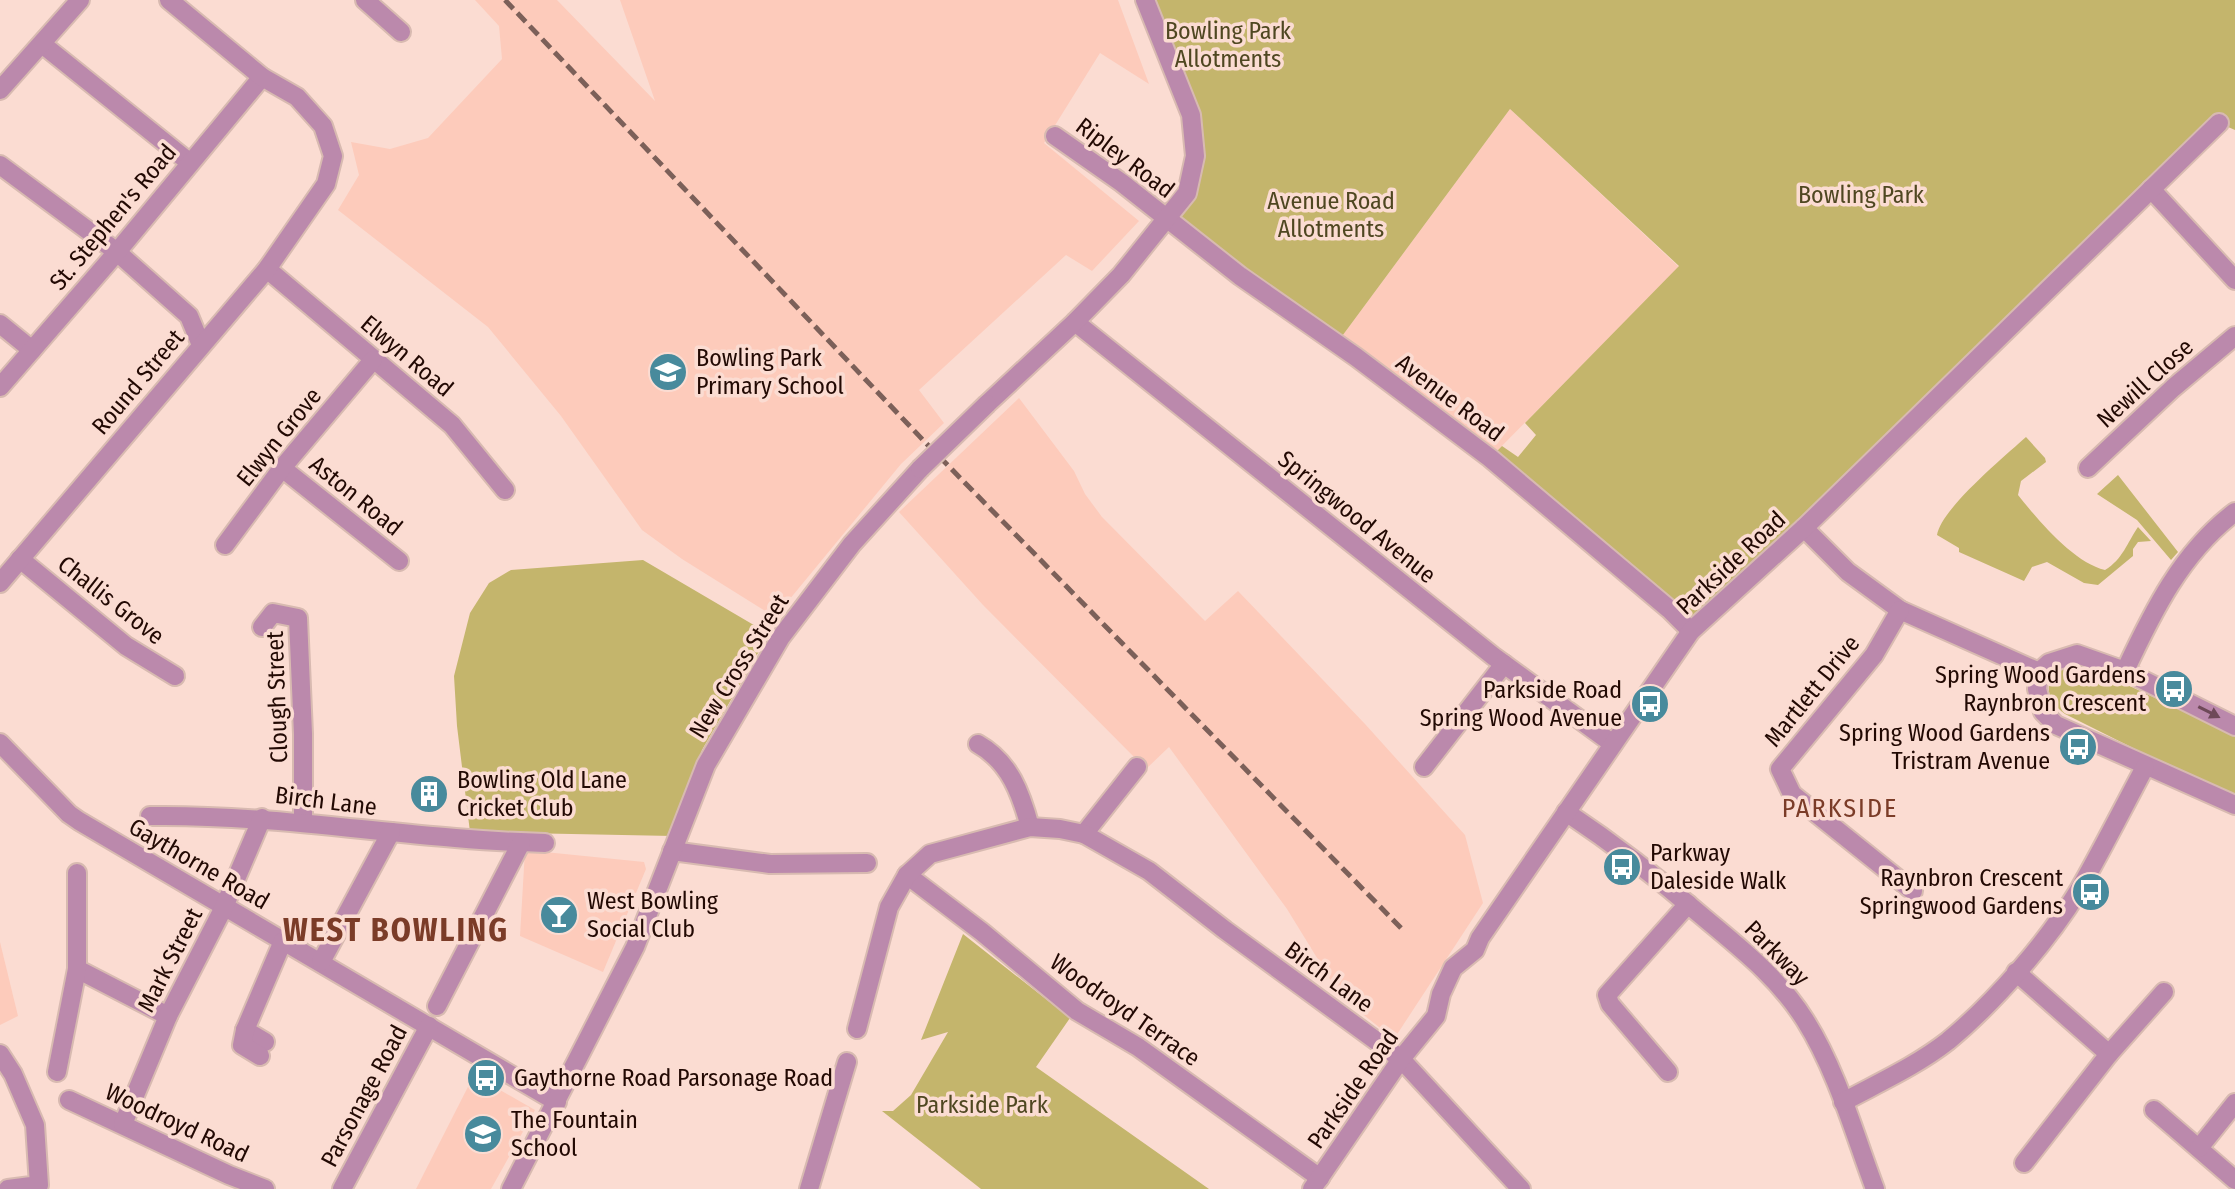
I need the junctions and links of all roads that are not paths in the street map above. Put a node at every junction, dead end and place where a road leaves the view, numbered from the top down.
1 (80, 0) edge
2 (169, 0) edge
3 (365, 0) edge
4 (1145, 0) edge
5 (401, 32) dead end
6 (42, 44) junction
7 (262, 77) junction
8 (0, 90) edge
9 (2219, 123) dead end
10 (1055, 136) dead end
11 (189, 162) junction
12 (0, 165) edge
13 (2151, 189) junction
14 (1167, 220) junction
15 (117, 252) junction
16 (267, 269) junction
17 (2235, 280) edge
18 (1075, 322) junction
19 (0, 324) edge
20 (2235, 336) edge
21 (201, 345) junction
22 (32, 350) junction
23 (373, 360) junction
24 (0, 387) edge
25 (282, 468) junction
26 (2088, 468) dead end
27 (505, 490) dead end
28 (2235, 512) edge
29 (1804, 528) junction
30 (225, 545) dead end
31 (20, 559) junction
32 (399, 561) dead end
33 (0, 583) edge
34 (1900, 610) junction
35 (262, 627) dead end
36 (1691, 631) junction
37 (1504, 664) junction
38 (2125, 671) junction
39 (2039, 672) junction
40 (175, 676) dead end
41 (2235, 726) edge
42 (0, 743) edge
43 (978, 744) dead end
44 (1613, 744) junction
45 (1137, 767) dead end
46 (1424, 767) dead end
47 (2145, 767) junction
48 (2235, 805) edge
49 (1566, 812) junction
50 (150, 816) dead end
51 (262, 818) junction
52 (303, 822) junction
53 (1030, 827) junction
54 (391, 832) junction
55 (1084, 834) junction
56 (521, 843) junction
57 (545, 843) dead end
58 (672, 851) junction
59 (867, 863) dead end
60 (77, 873) dead end
61 (907, 875) junction
62 (1913, 891) dead end
63 (1688, 904) junction
64 (224, 907) junction
65 (283, 941) junction
66 (321, 962) junction
67 (77, 969) junction
68 (2016, 972) junction
69 (2164, 992) dead end
70 (437, 1006) dead end
71 (168, 1016) junction
72 (429, 1026) junction
73 (857, 1029) dead end
74 (263, 1049) dead end
75 (0, 1054) edge
76 (2109, 1054) junction
77 (1401, 1059) junction
78 (847, 1062) dead end
79 (57, 1072) dead end
80 (1668, 1072) dead end
81 (69, 1100) dead end
82 (557, 1102) junction
83 (1843, 1102) junction
84 (2235, 1103) edge
85 (2154, 1110) dead end
86 (123, 1124) junction
87 (2199, 1148) junction
88 (2023, 1162) dead end
89 (2235, 1180) edge
90 (226, 1182) edge
91 (1316, 1184) edge
92 (8, 1189) edge
93 (265, 1189) edge
94 (342, 1189) edge
95 (511, 1189) edge
96 (809, 1189) edge
97 (1521, 1189) edge
98 (1875, 1189) edge

1 - 6 street
2 - 7 street, Round Street
3 - 5 street
4 - 14 street, New Cross Street
6 - 8 street
6 - 11 street
7 - 11 street, St. Stephen's Road
7 - 16 street, Round Street
9 - 13 street, Parkside Road
10 - 14 street, Ripley Road
11 - 15 street, St. Stephen's Road
12 - 15 street
13 - 17 street
13 - 29 street, Parkside Road
14 - 18 street, New Cross Street
14 - 36 street, Avenue Road
15 - 21 street
15 - 22 street, St. Stephen's Road
16 - 21 street, Round Street
16 - 23 street, Elwyn Road
18 - 37 street, Springwood Avenue
18 - 58 street, New Cross Street, bridge
19 - 22 street
20 - 26 street, Newill Close
21 - 31 street, Round Street
22 - 24 street, St. Stephen's Road
23 - 25 street, Elwyn Grove
23 - 27 street, Elwyn Road
25 - 30 street, Elwyn Grove
25 - 32 street, Aston Road
28 - 38 street
29 - 34 street
29 - 36 street, Parkside Road
31 - 33 street, Round Street
31 - 40 street, Challis Grove
34 - 39 street
34 - 62 street, Martlett Drive
35 - 52 street, Clough Street
36 - 44 street, Parkside Road
37 - 44 street, Springwood Avenue
37 - 46 street
38 - 39 street
38 -> 41 street
39 - 47 street
42 - 64 street, Gaythorne Road
43 - 53 street
44 - 49 street, Parkside Road
45 - 55 street
47 - 48 street
47 - 68 street
49 - 63 street, Parkway
49 - 77 street, Parkside Road
50 - 51 street, Birch Lane
51 - 52 street, Birch Lane
51 - 64 street, Mark Street
52 - 54 street, Birch Lane
53 - 55 street, Birch Lane
53 - 61 street, Birch Lane
54 - 56 street, Birch Lane
54 - 66 street
55 - 77 street, Birch Lane
56 - 57 street, Birch Lane
56 - 70 street
58 - 59 street
58 - 82 street, New Cross Street
60 - 67 street
61 - 73 street
61 - 91 street, Woodroyd Terrace
63 - 80 street
63 - 83 street, Parkway
64 - 65 street, Gaythorne Road
64 - 71 street, Mark Street
65 - 66 street, Gaythorne Road
65 - 74 street
66 - 72 street, Gaythorne Road
67 - 71 street
67 - 79 street
68 - 76 street
68 - 83 street
69 - 76 street
71 - 86 street, Mark Street
72 - 82 street, Gaythorne Road
72 - 94 street, Parsonage Road
75 - 92 street
76 - 88 street
77 - 91 street, Parkside Road
77 - 97 street, Birch Lane
78 - 96 street
81 - 86 street, Woodroyd Road
82 - 95 street, New Cross Street
83 - 98 street, Parkway
84 - 87 street
85 - 87 street
86 - 90 street, Woodroyd Road
87 - 89 street
90 - 93 street, Woodroyd Road

